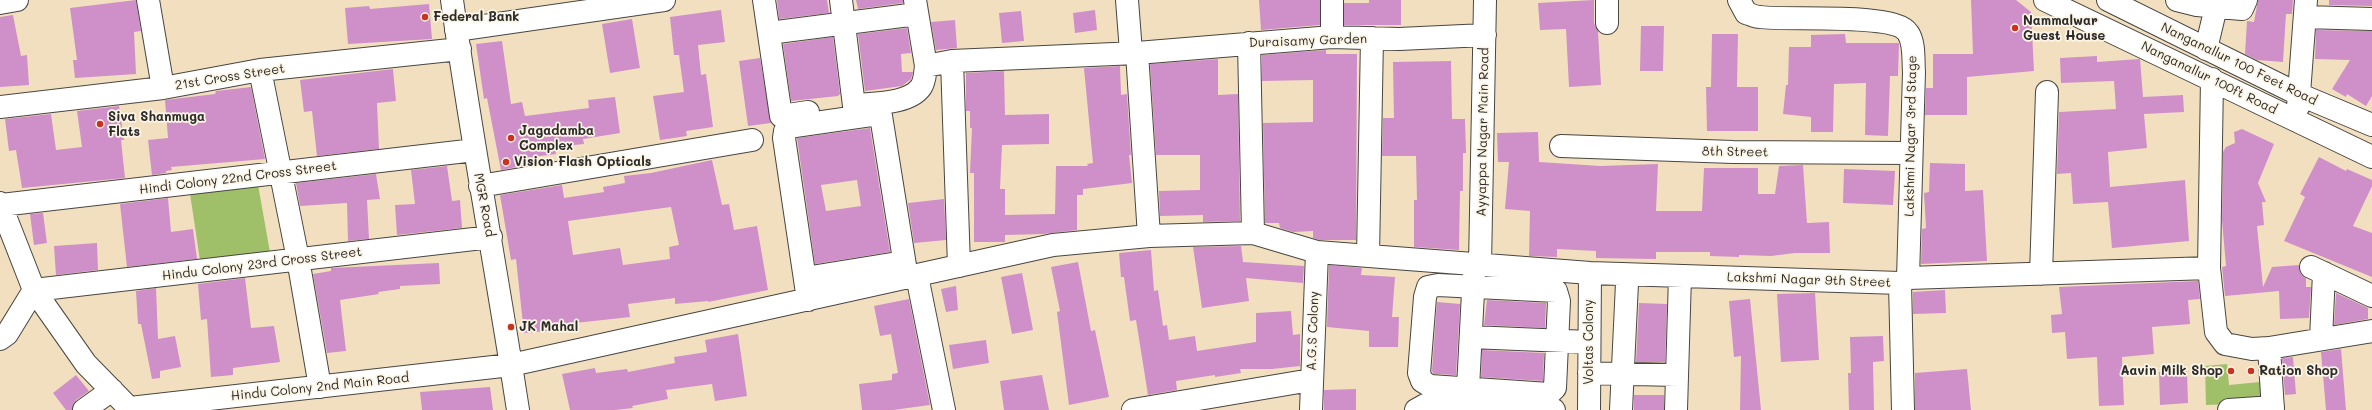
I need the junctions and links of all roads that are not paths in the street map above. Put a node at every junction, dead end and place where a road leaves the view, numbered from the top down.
1 (17, 0) edge
2 (148, 0) edge
3 (452, 0) edge
4 (664, 0) edge
5 (764, 0) edge
6 (841, 0) edge
7 (1126, 0) edge
8 (1332, 0) edge
9 (1485, 0) edge
10 (1607, 0) edge
11 (1739, 0) edge
12 (2048, 0) edge
13 (2108, 0) edge
14 (2246, 0) edge
15 (0, 3) edge
16 (2197, 4) edge
17 (916, 7) edge
18 (2306, 8) edge
19 (2372, 19) edge
20 (844, 22) junction
21 (1607, 22) dead end
22 (769, 33) junction
23 (1484, 36) junction
24 (1332, 37) junction
25 (1372, 38) junction
26 (458, 39) junction
27 (1249, 43) junction
28 (2198, 44) junction
29 (1134, 52) junction
30 (952, 61) junction
31 (926, 66) junction
32 (260, 70) junction
33 (2212, 79) junction
34 (163, 88) junction
35 (2047, 92) dead end
36 (2298, 94) junction
37 (854, 106) junction
38 (0, 107) edge
39 (2298, 122) junction
40 (2372, 125) edge
41 (752, 140) dead end
42 (1561, 146) dead end
43 (475, 150) junction
44 (1910, 153) junction
45 (2372, 157) edge
46 (280, 173) junction
47 (480, 186) junction
48 (0, 204) edge
49 (1253, 233) junction
50 (1149, 236) junction
51 (491, 237) junction
52 (1317, 252) junction
53 (1368, 256) junction
54 (298, 259) junction
55 (1477, 264) junction
56 (959, 266) junction
57 (2209, 268) junction
58 (909, 272) junction
59 (1590, 273) junction
60 (1623, 274) junction
61 (2041, 274) junction
62 (1680, 276) junction
63 (805, 278) junction
64 (1904, 280) junction
65 (1473, 287) junction
66 (34, 290) junction
67 (2372, 296) edge
68 (808, 300) junction
69 (2372, 331) edge
70 (1471, 337) junction
71 (0, 339) edge
72 (2321, 339) junction
73 (1557, 340) junction
74 (1589, 342) junction
75 (2269, 348) junction
76 (511, 365) junction
77 (1589, 373) junction
78 (1623, 373) junction
79 (1677, 375) junction
80 (1311, 380) junction
81 (320, 387) junction
82 (1468, 388) junction
83 (112, 390) junction
84 (1492, 408) edge
85 (131, 409) edge
86 (2273, 409) edge
87 (84, 410) edge
88 (518, 410) edge
89 (944, 410) edge
90 (1133, 410) edge
91 (1311, 410) edge
92 (1416, 410) edge
93 (1554, 410) edge
94 (1589, 410) edge
95 (1621, 410) edge
96 (1676, 410) edge
97 (1903, 410) edge
98 (2229, 410) edge

1 - 15 street
2 - 34 street
3 - 26 street, MGR Road
4 - 26 street, 21st Cross Street
5 - 22 street
6 - 20 street
7 - 29 street
8 - 24 street
9 - 23 street, Ayyappa Nagar Main Road
10 - 21 street
11 - 44 street, Lakshmi Nagar 3rd Stage
12 - 33 street, Nanganallur 100ft Road
13 - 28 street, Nanganallur 100 Feet Road
14 - 16 street
16 - 28 street
17 - 20 street
17 - 31 street
18 - 19 street
18 - 36 street
20 - 22 street
20 - 37 street
22 - 37 street
23 - 25 street, Duraisamy Garden
23 - 55 street, Ayyappa Nagar Main Road
24 - 25 street, Duraisamy Garden
24 - 27 street, Duraisamy Garden
25 - 53 street
26 - 32 street, 21st Cross Street
26 - 43 street, MGR Road
27 - 29 street, Duraisamy Garden
27 - 49 street
28 - 36 street, Nanganallur 100 Feet Road
29 - 30 street, Duraisamy Garden
29 - 50 street
30 - 31 street, Duraisamy Garden
30 - 56 street
31 - 37 street
32 - 34 street, 21st Cross Street
32 - 46 street
33 - 39 street, Nanganallur 100ft Road
33 - 57 street
34 - 38 street, 21st Cross Street
35 - 61 street
36 - 39 street
36 - 40 street, Nanganallur 100 Feet Road
39 - 45 street, Nanganallur 100ft Road
41 - 47 street
42 - 44 street, 8th Street
43 - 46 street, Hindi Colony 22nd Cross Street
43 - 47 street, MGR Road
44 - 64 street, Lakshmi Nagar 3rd Stage
46 - 48 street, Hindi Colony 22nd Cross Street
46 - 54 street
47 - 51 street, MGR Road
48 - 66 street
49 - 50 street, Lakshmi Nagar 9th Street
49 - 52 street, Lakshmi Nagar 9th Street
50 - 56 street, Lakshmi Nagar 9th Street
51 - 54 street, Hindu Colony 23rd Cross Street
51 - 76 street, MGR Road
52 - 53 street, Lakshmi Nagar 9th Street
52 - 80 street, A.G.S Colony
53 - 55 street, Lakshmi Nagar 9th Street
54 - 66 street, Hindu Colony 23rd Cross Street
54 - 81 street
55 - 59 street, Lakshmi Nagar 9th Street
55 - 65 street, Ayyappa Nagar Main Road
56 - 58 street, Lakshmi Nagar 9th Street
57 - 61 street, Lakshmi Nagar 9th Street
57 - 75 street
58 - 63 street
58 - 63 street
58 - 68 street, Hindu Colony 2nd Main Road
58 - 89 street
59 - 60 street, Lakshmi Nagar 9th Street
59 - 74 street, Voltas Colony
60 - 62 street, Lakshmi Nagar 9th Street
60 - 78 street
61 - 64 street, Lakshmi Nagar 9th Street
62 - 64 street, Lakshmi Nagar 9th Street
62 - 79 street
63 - 68 street
64 - 97 street, Lakshmi Nagar 3rd Stage
65 - 70 street, Ayyappa Nagar Main Road
65 - 73 street
65 - 82 street
66 - 71 street
66 - 83 street
67 - 72 street
68 - 76 street, Hindu Colony 2nd Main Road
69 - 72 street
70 - 73 street
70 - 82 street, Ayyappa Nagar Main Road
72 - 75 street
73 - 74 street
73 - 82 street
74 - 77 street, Voltas Colony
75 - 86 street
76 - 81 street, Hindu Colony 2nd Main Road
76 - 88 street, MGR Road
77 - 78 street
77 - 94 street, Voltas Colony
78 - 79 street
78 - 95 street
79 - 96 street
80 - 90 street
80 - 91 street, A.G.S Colony
81 - 85 street, Hindu Colony 2nd Main Road
83 - 85 street
83 - 87 street
84 - 92 street
84 - 93 street
86 - 98 street

